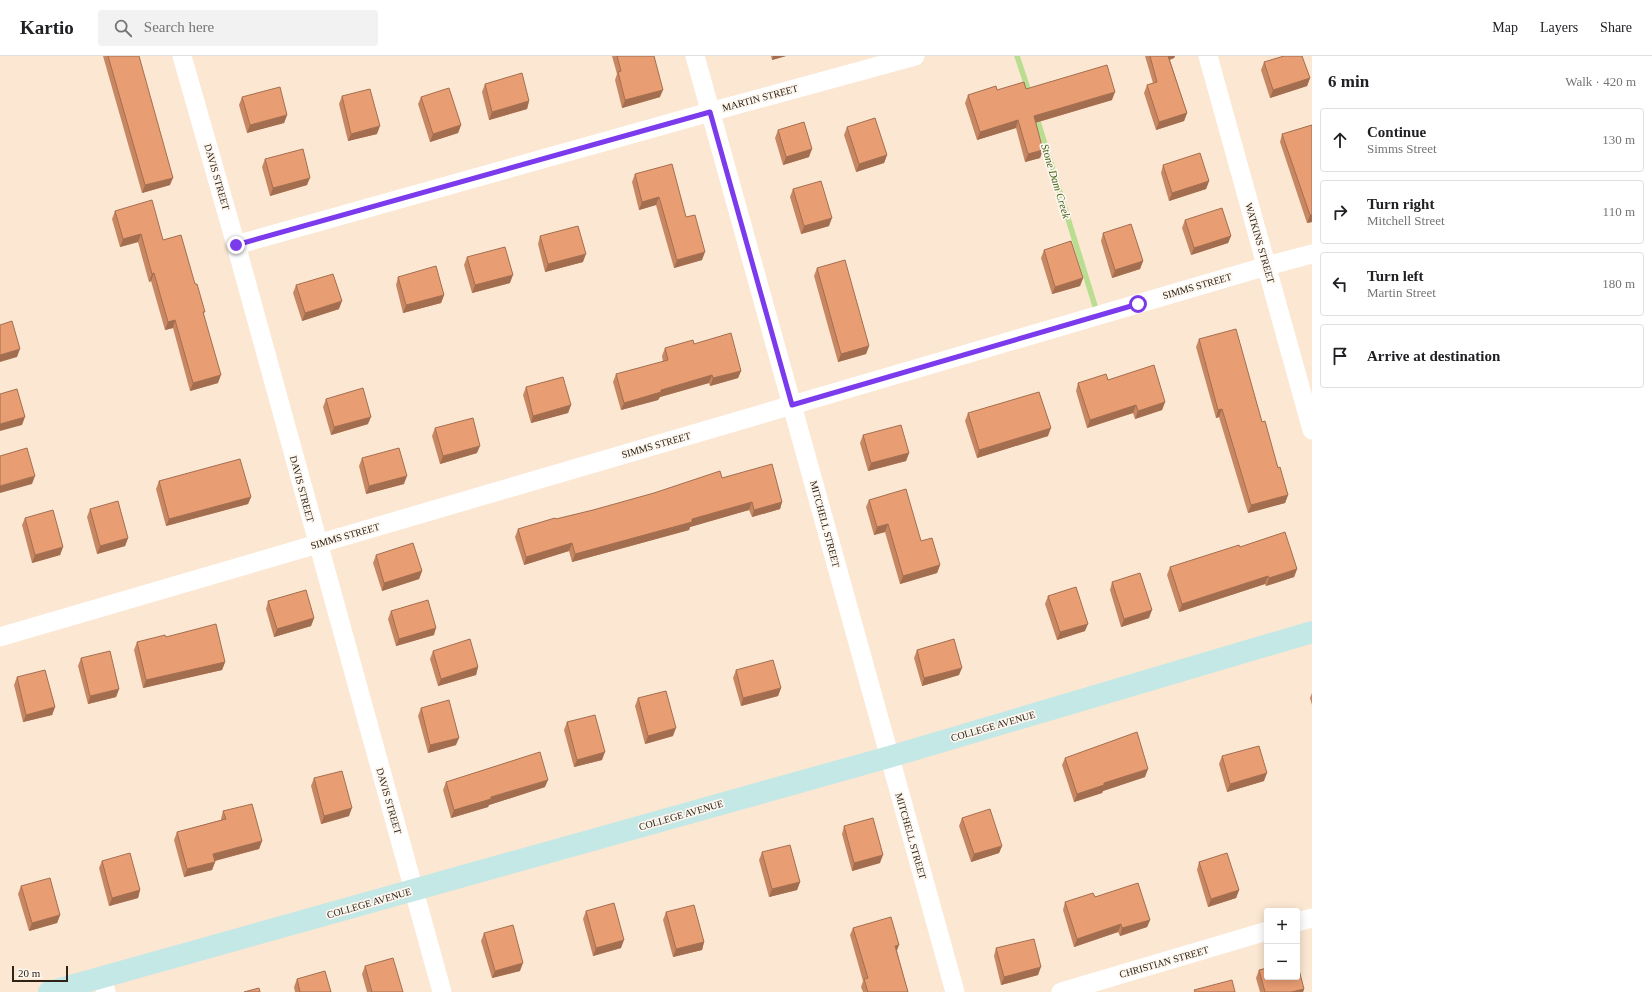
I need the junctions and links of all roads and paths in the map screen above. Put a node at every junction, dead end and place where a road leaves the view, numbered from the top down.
1 (182, 56) edge
2 (695, 56) edge
3 (915, 56) edge
4 (1208, 56) edge
5 (710, 112) junction
6 (236, 245) junction
7 (1312, 254) edge
8 (1267, 266) junction
9 (792, 405) junction
10 (1312, 430) edge
11 (317, 544) junction
12 (1312, 632) edge
13 (0, 637) edge
14 (889, 757) junction
15 (414, 890) junction
16 (1312, 918) edge
17 (1300, 921) edge
18 (1264, 932) edge
19 (104, 985) edge
20 (49, 992) edge
21 (442, 992) edge
22 (955, 992) edge
23 (1061, 992) edge

1 - 6 street, DAVIS STREET
2 - 5 street, MITCHELL STREET
3 - 5 street, MARTIN STREET
4 - 8 street, WATKINS STREET
5 - 6 street, MARTIN STREET
5 - 9 street, MITCHELL STREET
6 - 11 street, DAVIS STREET
7 - 8 street, SIMMS STREET
8 - 9 street, SIMMS STREET
8 - 10 street, WATKINS STREET
9 - 11 street, SIMMS STREET
9 - 14 street, MITCHELL STREET
11 - 13 street, SIMMS STREET
11 - 15 street, DAVIS STREET
12 - 14 street, COLLEGE AVENUE
14 - 15 street, COLLEGE AVENUE
14 - 22 street, MITCHELL STREET
15 - 19 street, COLLEGE AVENUE
15 - 21 street, DAVIS STREET
16 - 17 street
18 - 23 street, CHRISTIAN STREET
19 - 20 street, COLLEGE AVENUE

